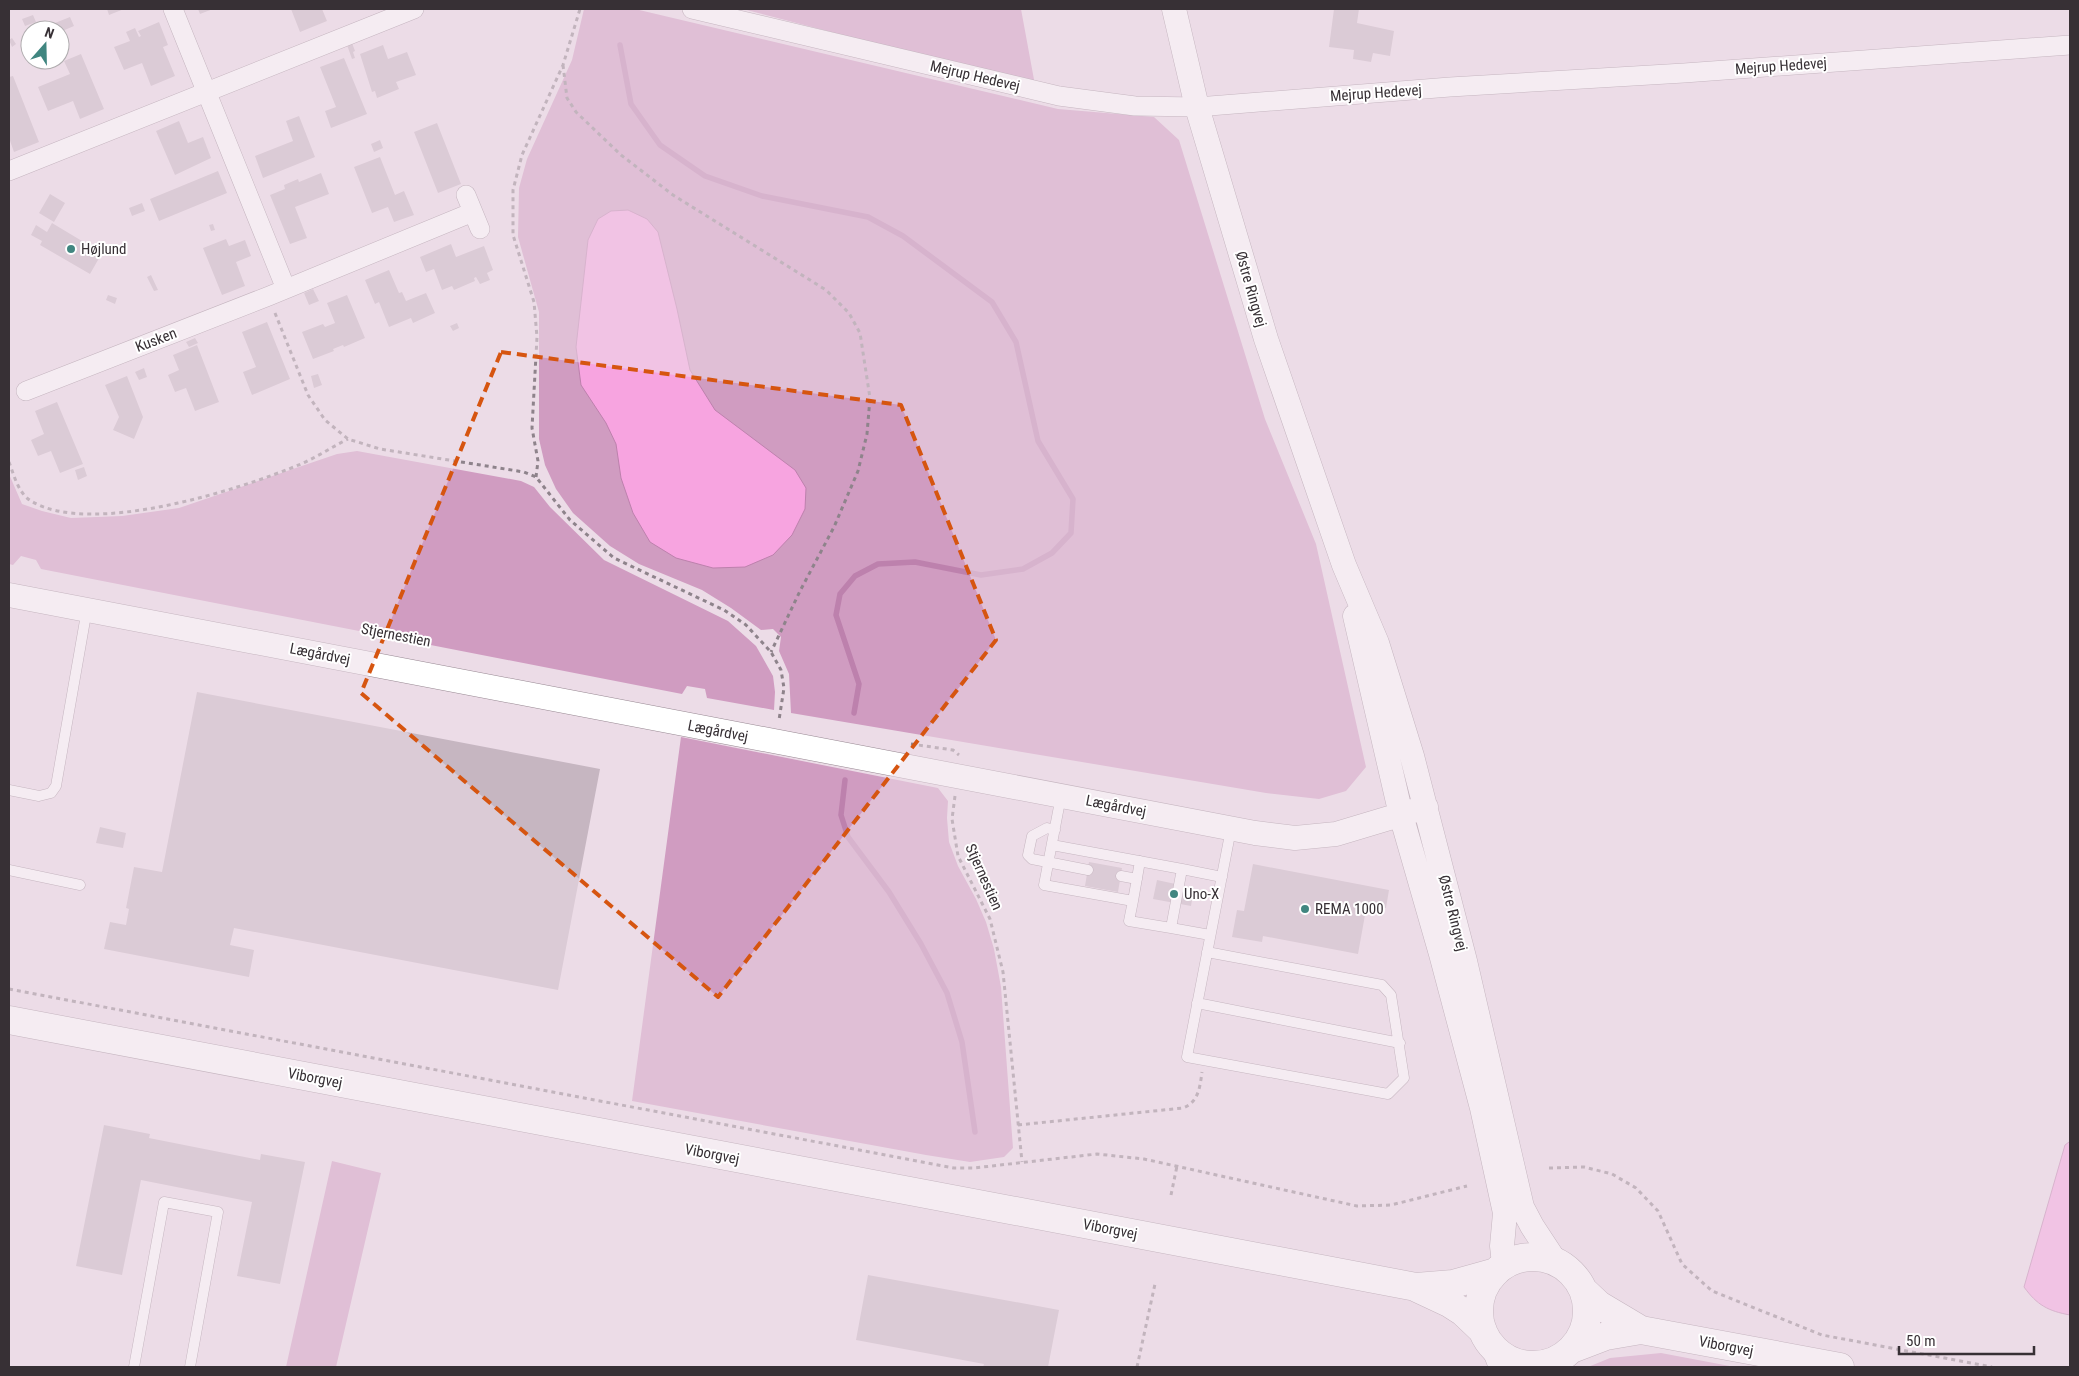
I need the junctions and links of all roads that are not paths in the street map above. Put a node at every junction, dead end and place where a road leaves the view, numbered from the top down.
1 (173, 9) edge
2 (414, 9) edge
3 (692, 9) edge
4 (1174, 9) edge
5 (2070, 45) edge
6 (207, 92) junction
7 (1197, 107) junction
8 (9, 171) edge
9 (473, 212) dead end
10 (277, 292) junction
11 (26, 390) dead end
12 (1344, 565) junction
13 (9, 595) edge
14 (88, 610) junction
15 (9, 790) edge
16 (1061, 796) junction
17 (1426, 807) junction
18 (1401, 814) junction
19 (1231, 829) junction
20 (1054, 830) junction
21 (1052, 845) junction
22 (1049, 862) junction
23 (1140, 862) junction
24 (1182, 869) junction
25 (9, 870) edge
26 (1088, 870) dead end
27 (1121, 876) dead end
28 (1222, 877) junction
29 (1137, 879) junction
30 (80, 885) dead end
31 (1133, 902) junction
32 (1171, 928) junction
33 (1210, 935) junction
34 (1207, 952) junction
35 (1197, 1003) junction
36 (9, 1020) edge
37 (1400, 1043) junction
38 (1555, 1261) junction
39 (1500, 1268) junction
40 (1416, 1287) junction
41 (1584, 1290) junction
42 (1641, 1330) junction
43 (1493, 1349) edge
44 (1558, 1359) edge
45 (134, 1367) edge
46 (190, 1367) edge
47 (1840, 1367) edge

1 - 6 street
2 - 6 street
3 - 7 street, Mejrup Hedevej
4 - 7 street, Østre Ringvej
5 - 7 street, Mejrup Hedevej
6 - 8 street
6 - 10 street
7 - 12 street, Østre Ringvej
9 - 10 street, Kusken
10 - 11 street, Kusken
12 - 17 street, Østre Ringvej
12 - 18 street, Østre Ringvej
13 - 14 street, Lægårdvej
14 - 15 lane
14 - 16 street, Lægårdvej
16 - 19 street, Lægårdvej
16 - 20 lane
17 - 18 street, Lægårdvej
17 - 38 street, Østre Ringvej
18 - 19 street, Lægårdvej
18 - 39 street, Østre Ringvej
19 - 28 lane
20 - 21 lane
20 - 22 lane
21 - 22 lane
21 - 23 lane
22 - 26 lane
22 - 31 lane
23 - 24 lane
23 - 29 lane
24 - 28 lane
24 - 32 lane
25 - 30 lane
27 - 29 lane
28 - 33 lane
29 - 31 lane
31 - 32 lane
32 - 33 lane
33 - 34 lane
34 - 35 lane
34 - 37 lane
35 - 37 lane
35 - 37 lane
36 - 40 main road, Viborgvej
38 - 39 main road
38 - 41 main road
39 - 40 main road, Viborgvej
39 - 43 main road
40 - 43 main road, Viborgvej
41 - 42 main road, Viborgvej
41 - 44 main road
42 - 44 main road, Viborgvej
42 - 47 main road, Viborgvej
43 - 44 main road
45 - 46 lane

